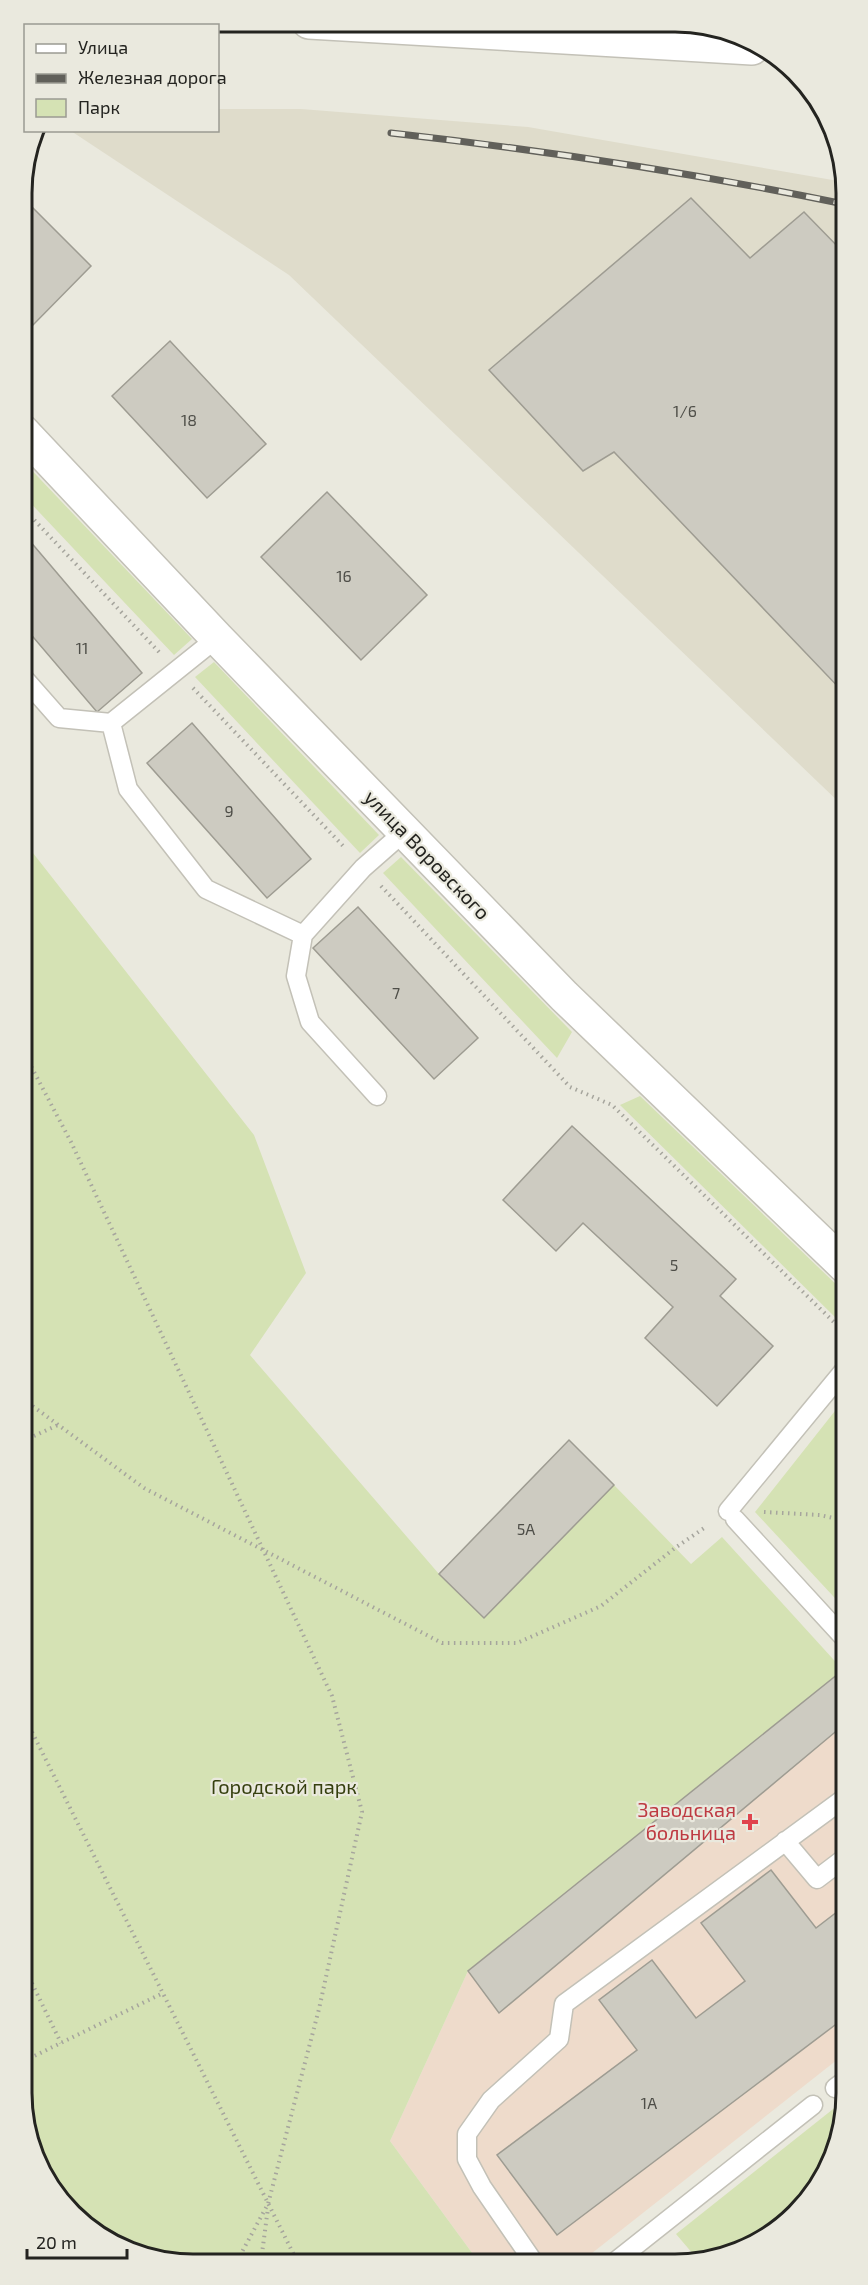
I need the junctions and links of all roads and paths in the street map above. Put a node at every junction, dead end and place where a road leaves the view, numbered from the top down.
1 (479, 32) edge
2 (745, 48) edge
3 (32, 441) edge
4 (32, 517) edge
5 (217, 638) junction
6 (177, 670) junction
7 (32, 687) edge
8 (111, 723) junction
9 (404, 832) junction
10 (363, 868) junction
11 (303, 935) junction
12 (32, 1067) edge
13 (377, 1096) dead end
14 (836, 1257) edge
15 (836, 1324) edge
16 (836, 1381) edge
17 (31, 1405) edge
18 (58, 1425) junction
19 (31, 1438) edge
20 (732, 1515) junction
21 (836, 1519) edge
22 (264, 1550) junction
23 (836, 1629) edge
24 (31, 1730) edge
25 (836, 1804) edge
26 (786, 1841) junction
27 (836, 1865) edge
28 (31, 1981) edge
29 (163, 1993) junction
30 (61, 2043) junction
31 (31, 2058) edge
32 (813, 2105) dead end
33 (268, 2204) junction
34 (241, 2254) edge
35 (262, 2254) edge
36 (293, 2254) edge
37 (528, 2254) edge
38 (625, 2254) edge

1 - 2 street
3 - 5 street, улица Воровского
4 - 6 path
5 - 6 lane
5 - 9 street, улица Воровского
6 - 8 lane
6 - 10 path
7 - 8 lane
8 - 11 lane
9 - 10 lane
9 - 14 street, улица Воровского
10 - 11 lane
10 - 15 path
11 - 13 lane
12 - 22 path
16 - 20 lane
17 - 18 path
18 - 19 path
18 - 22 path
20 - 21 path
20 - 22 path
20 - 23 lane
22 - 33 path
24 - 29 path
25 - 26 lane
26 - 27 lane
26 - 37 lane
28 - 30 path
29 - 30 path
29 - 33 path
30 - 31 path
32 - 38 lane
33 - 34 path
33 - 35 path
33 - 36 path

